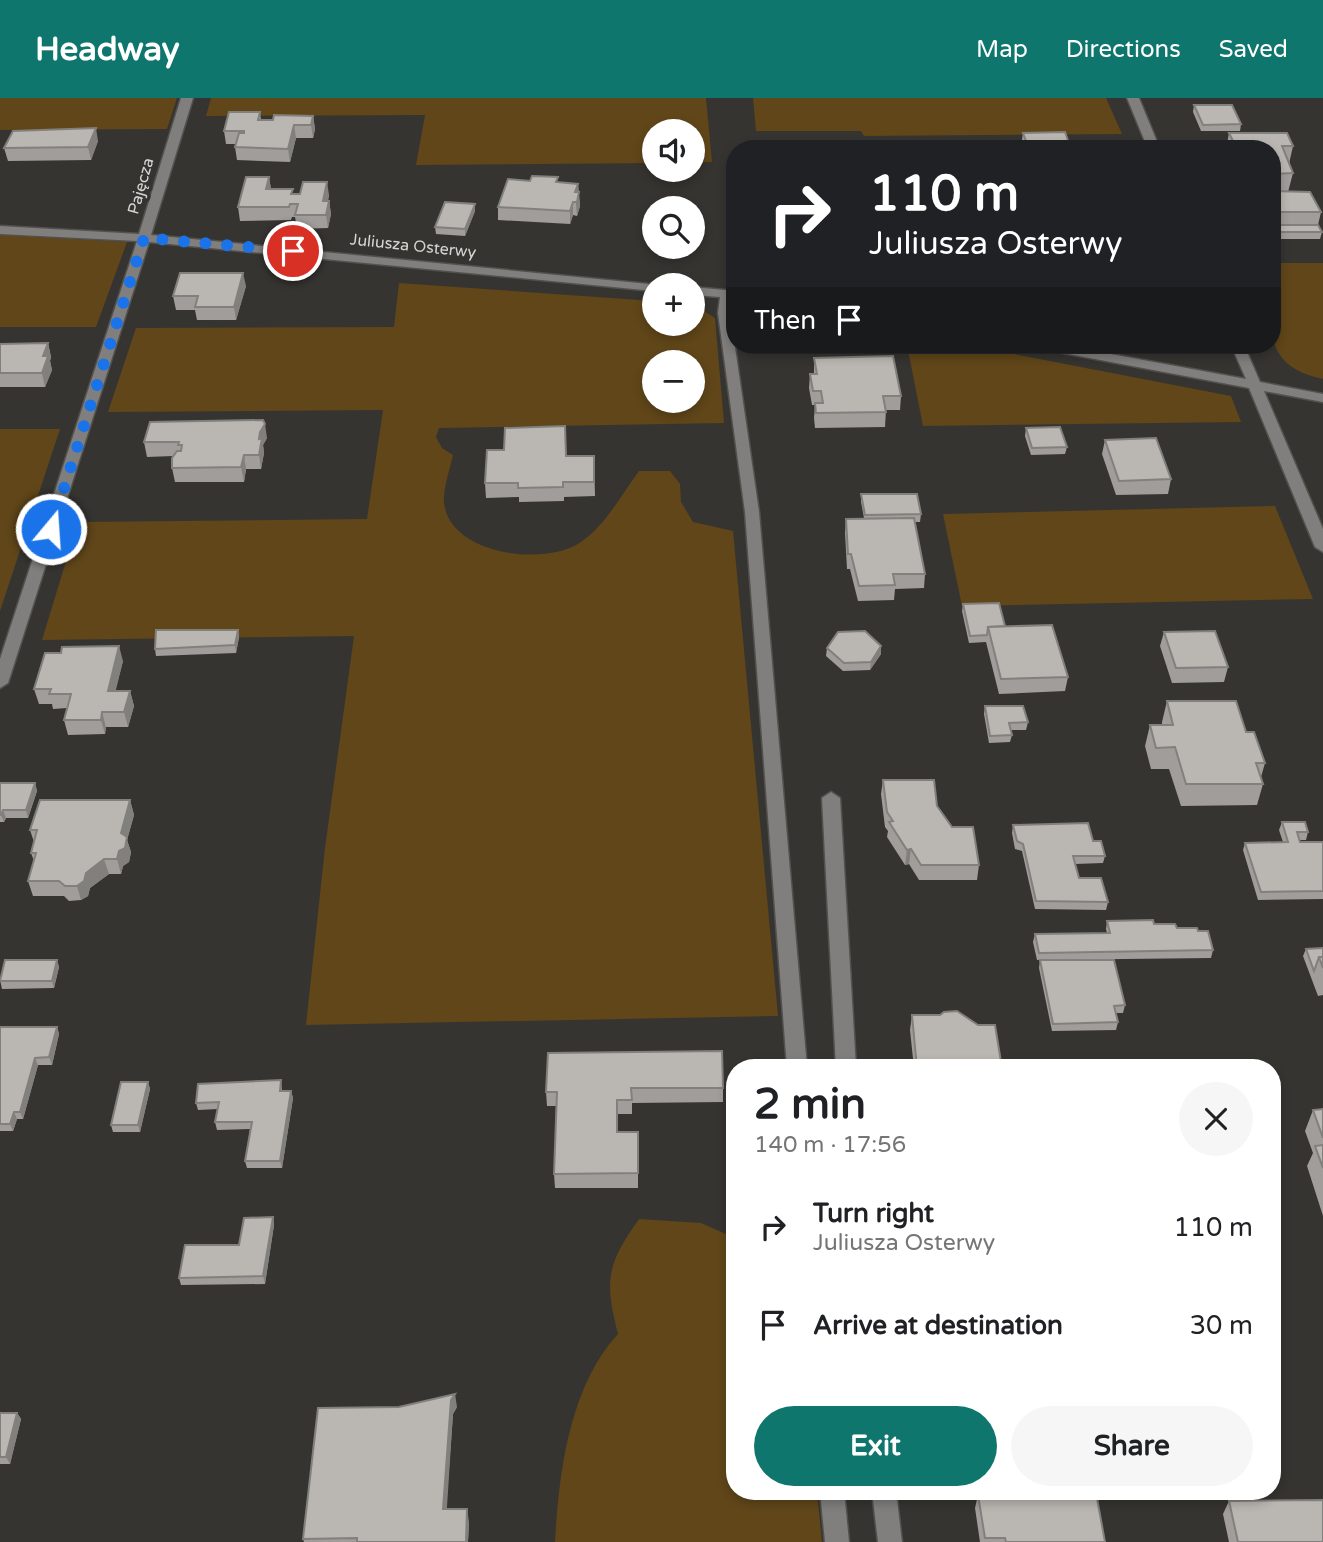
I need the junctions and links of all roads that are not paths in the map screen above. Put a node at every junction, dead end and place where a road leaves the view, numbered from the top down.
1 (187, 98) edge
2 (1133, 98) edge
3 (1150, 140) edge
4 (0, 230) edge
5 (144, 238) junction
6 (642, 286) edge
7 (705, 292) edge
8 (726, 294) edge
9 (726, 308) edge
10 (726, 327) edge
11 (730, 354) edge
12 (1091, 354) edge
13 (1242, 354) edge
14 (1256, 384) junction
15 (1323, 398) edge
16 (1323, 547) edge
17 (0, 684) edge
18 (831, 798) dead end
19 (796, 1059) edge
20 (846, 1059) edge
21 (833, 1500) edge
22 (885, 1500) edge
23 (837, 1542) edge
24 (890, 1542) edge

1 - 5 street, Pajęcza
2 - 3 street
4 - 5 street, Juliusza Osterwy
5 - 6 street, Juliusza Osterwy
5 - 17 street, Pajęcza
7 - 8 street
9 - 10 street
11 - 19 street
12 - 14 street
13 - 14 street
14 - 15 street
14 - 16 street
18 - 20 street
21 - 23 street
22 - 24 street

